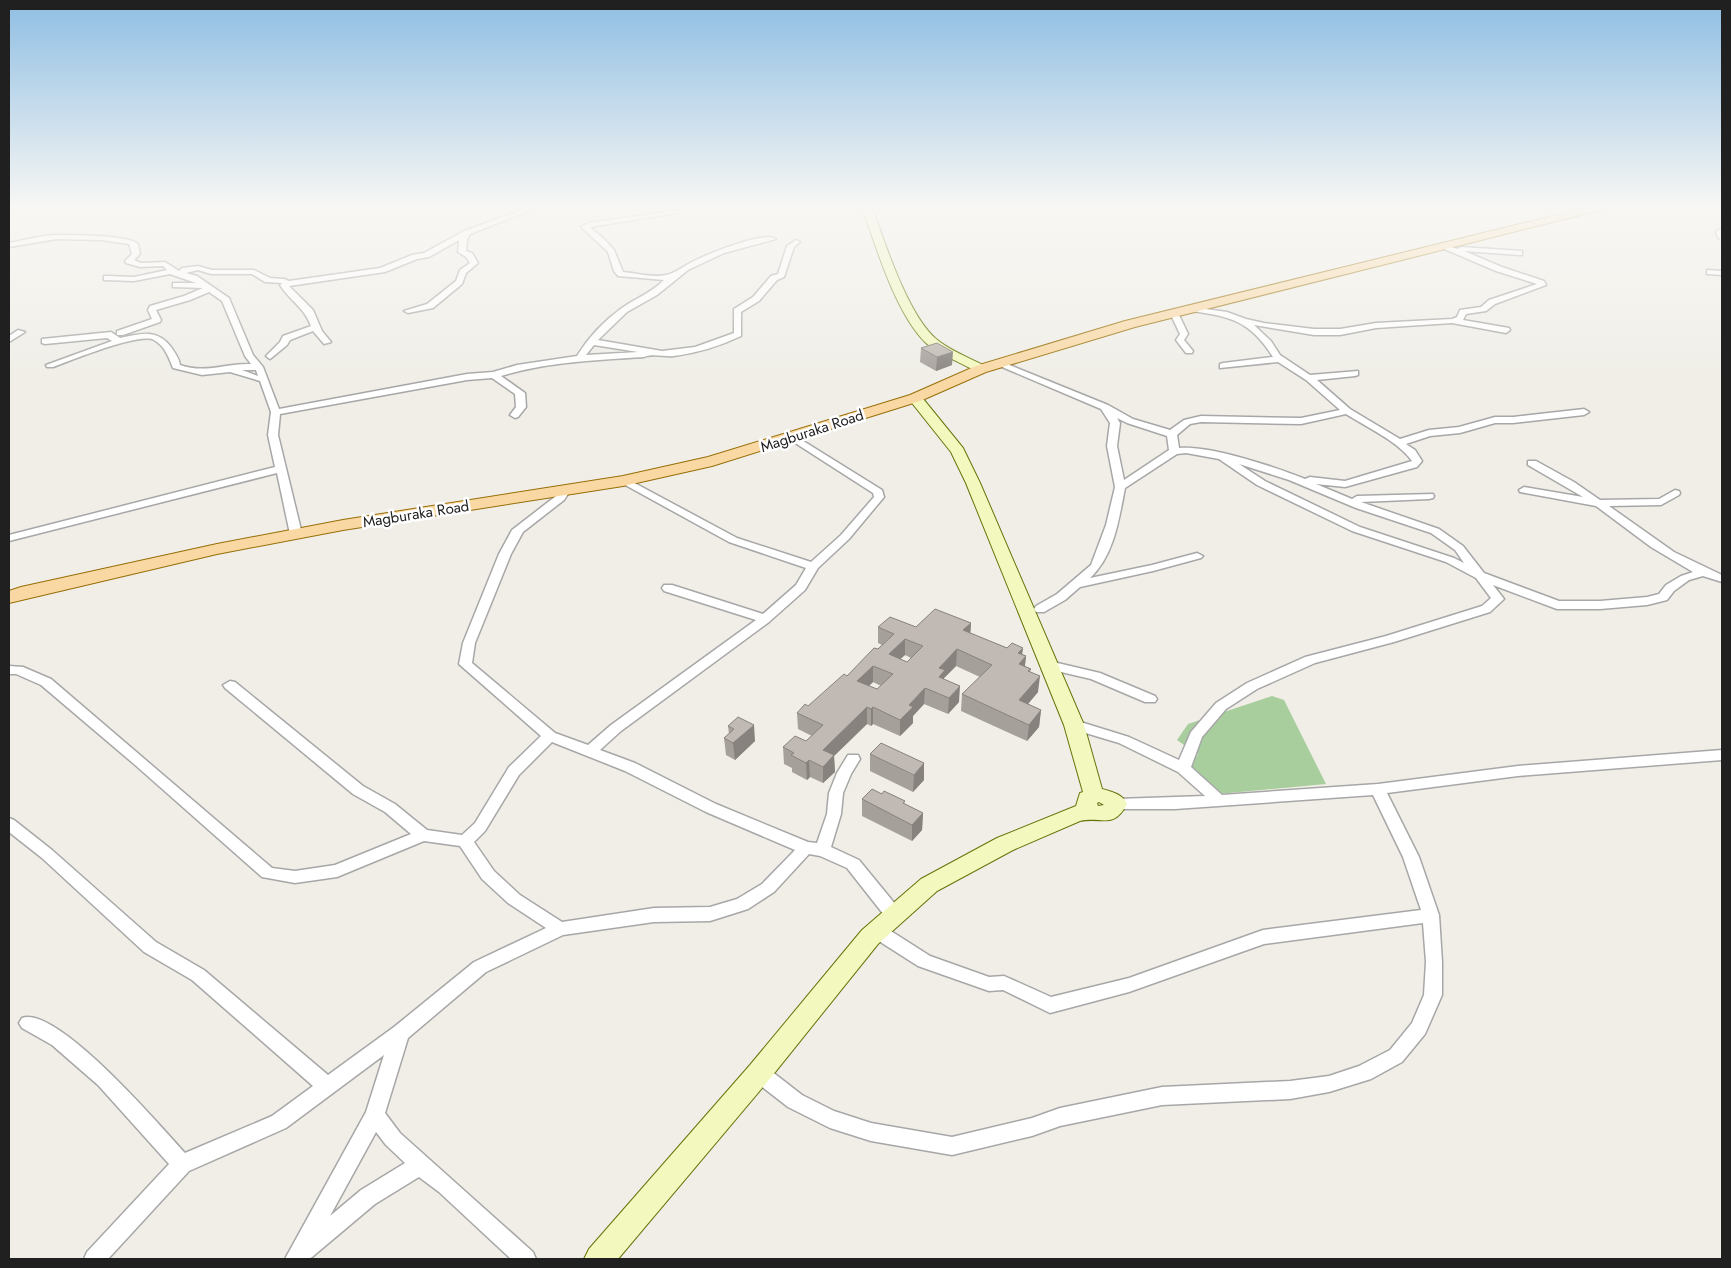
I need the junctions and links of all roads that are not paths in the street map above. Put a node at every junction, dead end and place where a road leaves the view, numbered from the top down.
1 (167, 266) edge
2 (392, 266) edge
3 (470, 266) edge
4 (618, 266) edge
5 (692, 266) edge
6 (784, 266) edge
7 (889, 266) edge
8 (1371, 266) edge
9 (1492, 266) edge
10 (172, 271) junction
11 (1710, 272) dead end
12 (1722, 273) edge
13 (183, 275) junction
14 (107, 278) dead end
15 (665, 281) junction
16 (150, 283) dead end
17 (286, 284) junction
18 (176, 285) dead end
19 (205, 287) junction
20 (1192, 308) junction
21 (408, 311) dead end
22 (1174, 313) junction
23 (1244, 321) junction
24 (1452, 322) junction
25 (316, 327) junction
26 (1506, 330) dead end
27 (21, 332) dead end
28 (127, 332) junction
29 (111, 334) junction
30 (9, 340) edge
31 (119, 341) junction
32 (327, 342) dead end
33 (593, 342) junction
34 (46, 345) dead end
35 (1189, 351) dead end
36 (656, 354) junction
37 (270, 356) dead end
38 (580, 358) junction
39 (1278, 358) junction
40 (49, 363) dead end
41 (999, 364) junction
42 (1223, 366) dead end
43 (259, 367) junction
44 (981, 369) junction
45 (231, 370) junction
46 (1355, 373) dead end
47 (494, 375) junction
48 (1309, 378) junction
49 (264, 379) junction
50 (915, 398) junction
51 (1105, 407) junction
52 (1347, 411) junction
53 (276, 412) junction
54 (1584, 412) dead end
55 (515, 415) dead end
56 (1172, 434) junction
57 (792, 437) junction
58 (1399, 443) junction
59 (1174, 451) junction
60 (1222, 457) junction
61 (1532, 463) dead end
62 (282, 468) junction
63 (1293, 478) junction
64 (623, 481) junction
65 (1120, 487) junction
66 (1524, 490) dead end
67 (565, 492) junction
68 (1330, 493) junction
69 (1675, 493) dead end
70 (1429, 496) dead end
71 (1596, 503) junction
72 (296, 534) junction
73 (9, 538) edge
74 (1197, 556) dead end
75 (813, 566) junction
76 (1096, 566) junction
77 (1703, 572) junction
78 (1479, 575) junction
79 (1112, 577) junction
80 (1722, 579) edge
81 (1076, 584) junction
82 (668, 588) dead end
83 (9, 598) edge
84 (1040, 609) dead end
85 (765, 619) junction
86 (1049, 665) junction
87 (9, 670) edge
88 (230, 685) dead end
89 (1150, 698) dead end
90 (1074, 725) junction
91 (550, 736) junction
92 (590, 751) junction
93 (1722, 755) edge
94 (853, 759) dead end
95 (1183, 768) junction
96 (1378, 789) junction
97 (1218, 800) junction
98 (1092, 803) junction
99 (1117, 804) joint
100 (11, 829) edge
101 (422, 835) junction
102 (465, 841) junction
103 (814, 849) junction
104 (1431, 915) junction
105 (886, 923) junction
106 (560, 929) junction
107 (28, 1023) dead end
108 (400, 1033) junction
109 (759, 1073) junction
110 (327, 1086) junction
111 (374, 1115) junction
112 (182, 1164) junction
113 (420, 1165) junction
114 (94, 1259) edge
115 (296, 1259) edge
116 (526, 1259) edge
117 (600, 1259) edge

1 - 10 street
2 - 17 street
3 - 21 street
4 - 15 street
5 - 15 street
6 - 36 street
7 - 44 street
8 - 20 main road, Magburaka Road
9 - 24 street
10 - 13 street
10 - 14 street
11 - 12 street
13 - 16 street
13 - 17 street
13 - 19 street
15 - 33 street
17 - 25 street
18 - 19 street
19 - 28 street
19 - 43 street
20 - 22 main road, Magburaka Road
20 - 23 street
22 - 35 street
22 - 41 main road, Magburaka Road
23 - 24 street
23 - 39 street
24 - 26 street
25 - 32 street
25 - 37 street
27 - 30 street
28 - 29 street
28 - 31 street
29 - 31 street
29 - 34 street
31 - 40 street
31 - 45 street
33 - 36 street
33 - 38 street
36 - 38 street
38 - 47 street
39 - 42 street
39 - 48 street
41 - 44 main road, Magburaka Road
41 - 51 street
43 - 45 street
43 - 49 street
44 - 50 main road, Magburaka Road
45 - 49 street
46 - 48 street
47 - 53 street
47 - 55 street
48 - 52 street
49 - 53 street
50 - 57 main road, Magburaka Road
50 - 86 street
51 - 56 street
51 - 65 street
52 - 56 street
52 - 58 street
53 - 62 street
54 - 58 street
56 - 59 street
57 - 64 main road, Magburaka Road
57 - 75 street
58 - 63 street
59 - 60 street
59 - 65 street
60 - 63 street
60 - 78 street
61 - 71 street
62 - 72 street
62 - 73 street
63 - 68 street
64 - 67 main road, Magburaka Road
64 - 75 street
65 - 76 street
66 - 71 street
67 - 72 main road, Magburaka Road
67 - 91 street
68 - 70 street
68 - 78 street
69 - 71 street
71 - 77 street
72 - 83 main road, Magburaka Road
74 - 79 street
75 - 85 street
76 - 79 street
76 - 81 street
77 - 78 street
77 - 80 street
78 - 95 street
79 - 81 street
81 - 84 street
82 - 85 street
85 - 92 street
86 - 89 street
86 - 90 street
87 - 101 street
88 - 101 street
90 - 95 street
90 - 98 street
91 - 92 street
91 - 102 street
92 - 103 street
93 - 96 street
94 - 103 street
95 - 97 street
96 - 97 street
96 - 104 street
97 - 99 street
98 - 99 street
98 - 105 street
100 - 110 street
101 - 102 street
102 - 106 street
103 - 105 street
103 - 106 street
104 - 105 street
104 - 109 street
105 - 109 street
106 - 108 street
107 - 112 street
108 - 110 street
108 - 111 street
109 - 117 street
110 - 112 street
111 - 113 street
111 - 115 street
112 - 114 street
113 - 115 street
113 - 116 street

